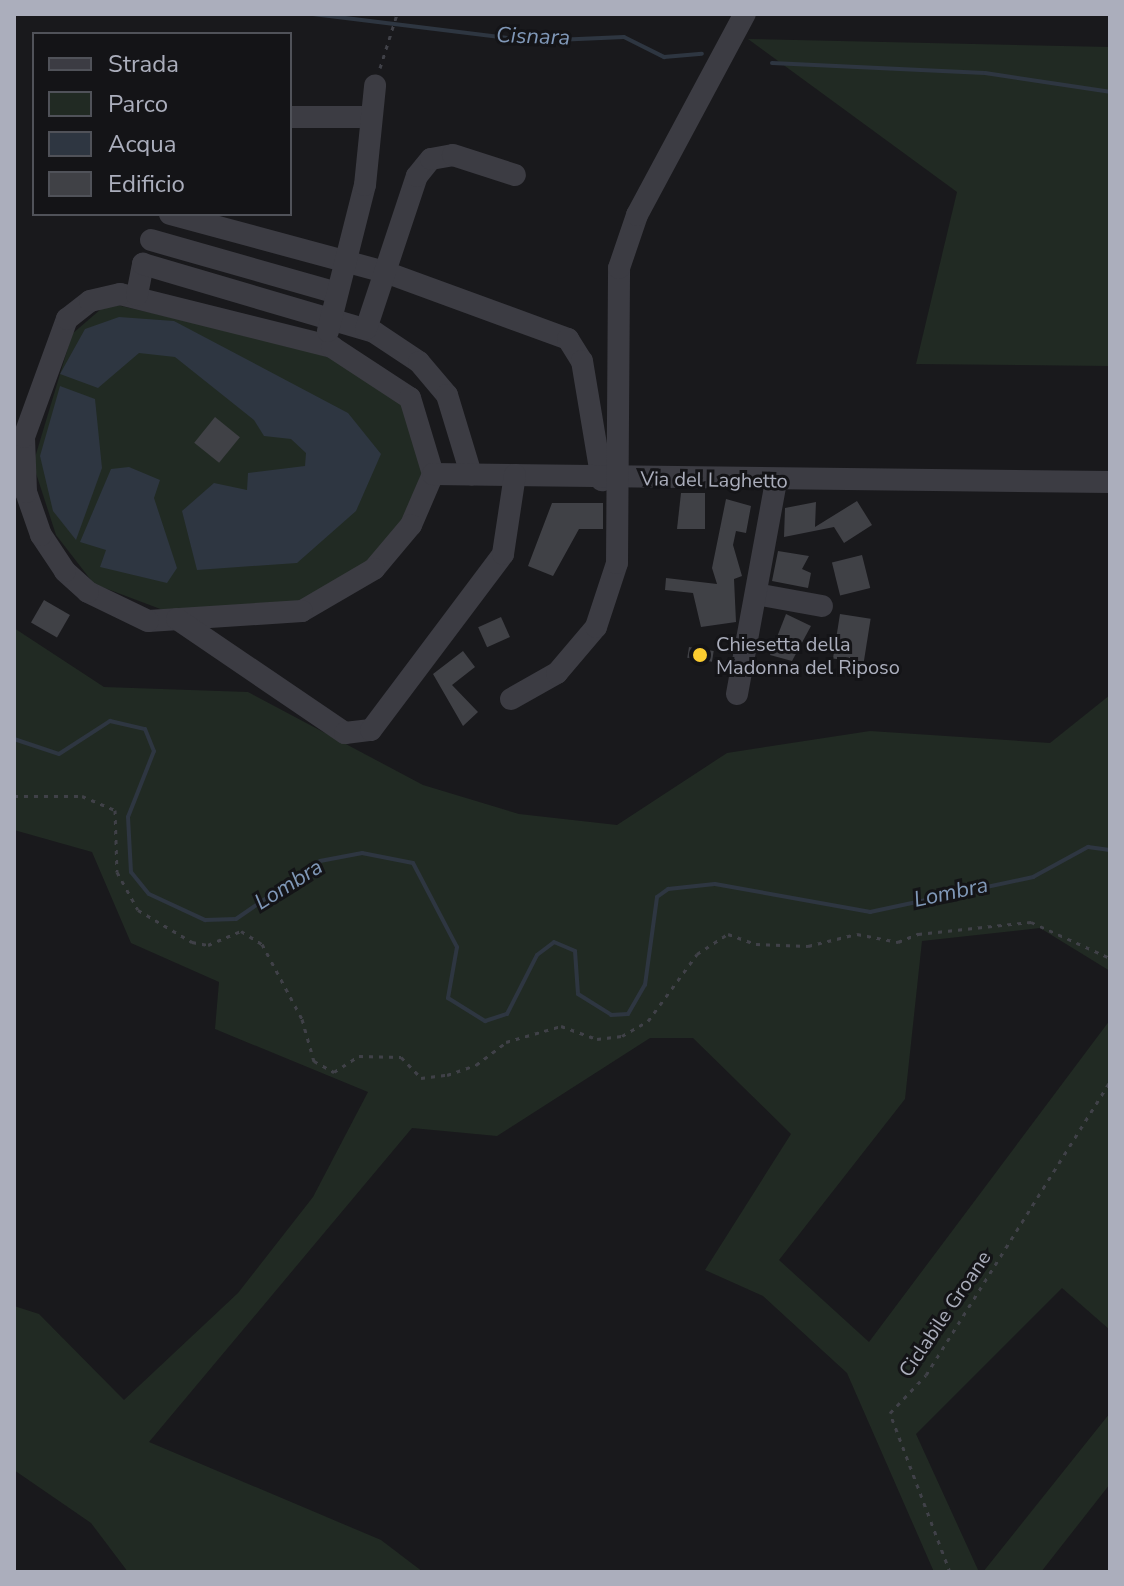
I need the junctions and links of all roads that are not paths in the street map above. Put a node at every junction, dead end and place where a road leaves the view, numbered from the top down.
1 (745, 14) edge
2 (375, 86) road end
3 (292, 117) edge
4 (368, 117) junction
5 (515, 175) dead end
6 (158, 216) edge
7 (184, 216) edge
8 (151, 240) junction
9 (143, 264) junction
10 (346, 264) junction
11 (385, 272) junction
12 (337, 293) junction
13 (137, 295) junction
14 (331, 319) junction
15 (366, 329) junction
16 (325, 345) junction
17 (433, 474) junction
18 (471, 474) junction
19 (515, 475) junction
20 (611, 479) junction
21 (776, 482) junction
22 (1110, 482) edge
23 (756, 594) junction
24 (822, 606) dead end
25 (177, 619) junction
26 (737, 694) dead end
27 (511, 699) dead end

1 - 20 street, Via del Laghetto
2 - 4 street
3 - 4 street
4 - 10 street
5 - 11 street
6 - 8 street
7 - 10 street
8 - 9 street
8 - 12 street
9 - 13 street
9 - 14 street
10 - 11 street
10 - 12 street
11 - 15 street
11 - 20 street
12 - 14 street
13 - 16 street
13 - 25 street
14 - 15 street
14 - 16 street
15 - 18 street
16 - 17 street
17 - 18 street
17 - 25 street
18 - 19 street
19 - 20 street
19 - 25 street
20 - 21 street, Via del Laghetto
20 - 27 street
21 - 22 street, Via del Laghetto
21 - 23 street
23 - 24 street
23 - 26 street

